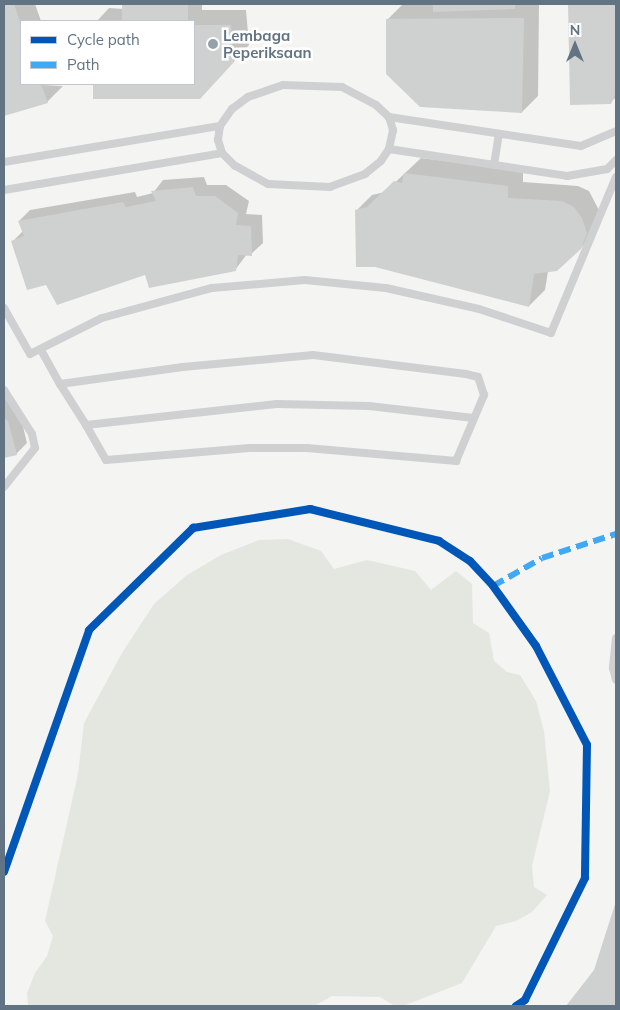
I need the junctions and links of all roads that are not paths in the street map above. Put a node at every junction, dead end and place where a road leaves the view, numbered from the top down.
1 (389, 117) junction
2 (220, 126) junction
3 (616, 130) edge
4 (499, 135) junction
5 (389, 149) junction
6 (222, 153) junction
7 (616, 160) edge
8 (4, 162) edge
9 (494, 165) junction
10 (616, 177) edge
11 (4, 190) edge
12 (4, 308) edge
13 (41, 350) junction
14 (60, 384) junction
15 (4, 390) edge
16 (473, 418) junction
17 (86, 425) junction
18 (4, 487) edge
19 (616, 638) edge
20 (616, 680) edge

1 - 2 lane
1 - 4 lane
1 - 5 lane
2 - 6 lane
2 - 8 lane
3 - 4 lane
4 - 9 lane
5 - 6 lane
5 - 9 lane
6 - 11 lane
7 - 9 lane
10 - 13 lane
12 - 13 lane
13 - 14 lane
14 - 16 lane
14 - 17 lane
15 - 18 lane
16 - 17 lane
16 - 17 lane
19 - 20 lane

